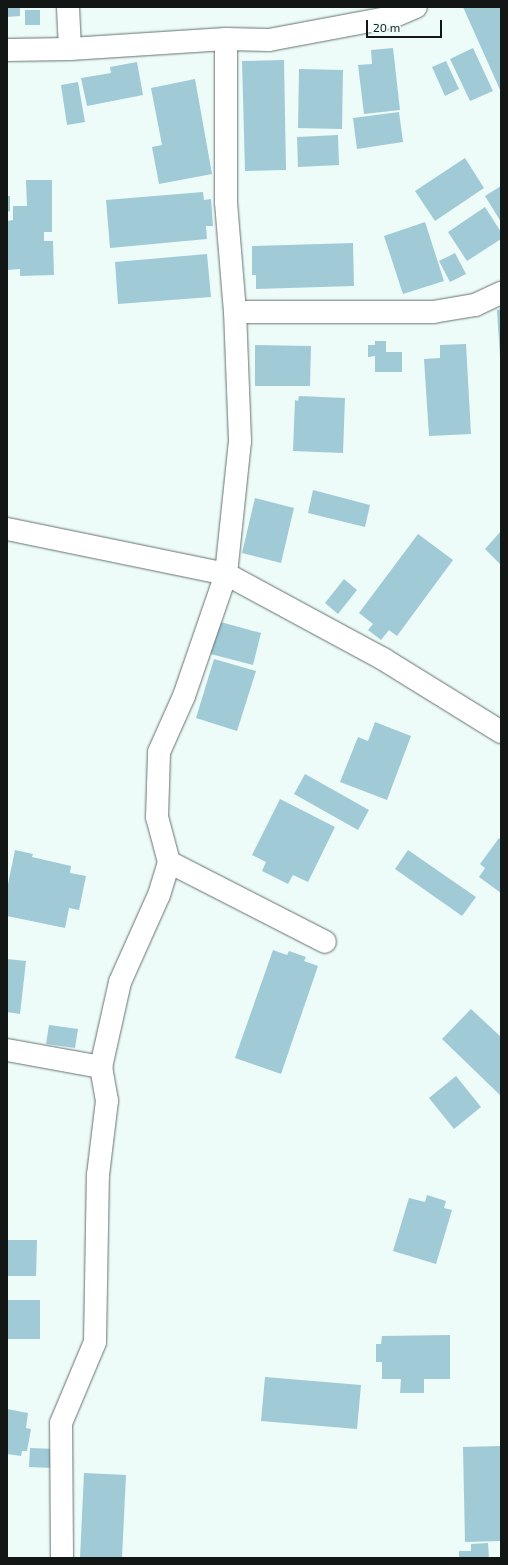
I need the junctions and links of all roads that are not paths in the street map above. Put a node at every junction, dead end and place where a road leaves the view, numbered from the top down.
1 (68, 7) edge
2 (416, 7) edge
3 (226, 39) junction
4 (70, 49) junction
5 (7, 50) edge
6 (501, 293) edge
7 (235, 312) junction
8 (7, 529) edge
9 (226, 574) junction
10 (501, 732) edge
11 (169, 862) junction
12 (325, 942) dead end
13 (7, 1050) edge
14 (101, 1067) junction
15 (62, 1558) edge

1 - 4 street
2 - 3 street
3 - 4 street
3 - 7 street
4 - 5 street
6 - 7 street
7 - 9 street
8 - 9 street
9 - 10 street
9 - 11 street
11 - 12 street
11 - 14 street
13 - 14 street
14 - 15 street

